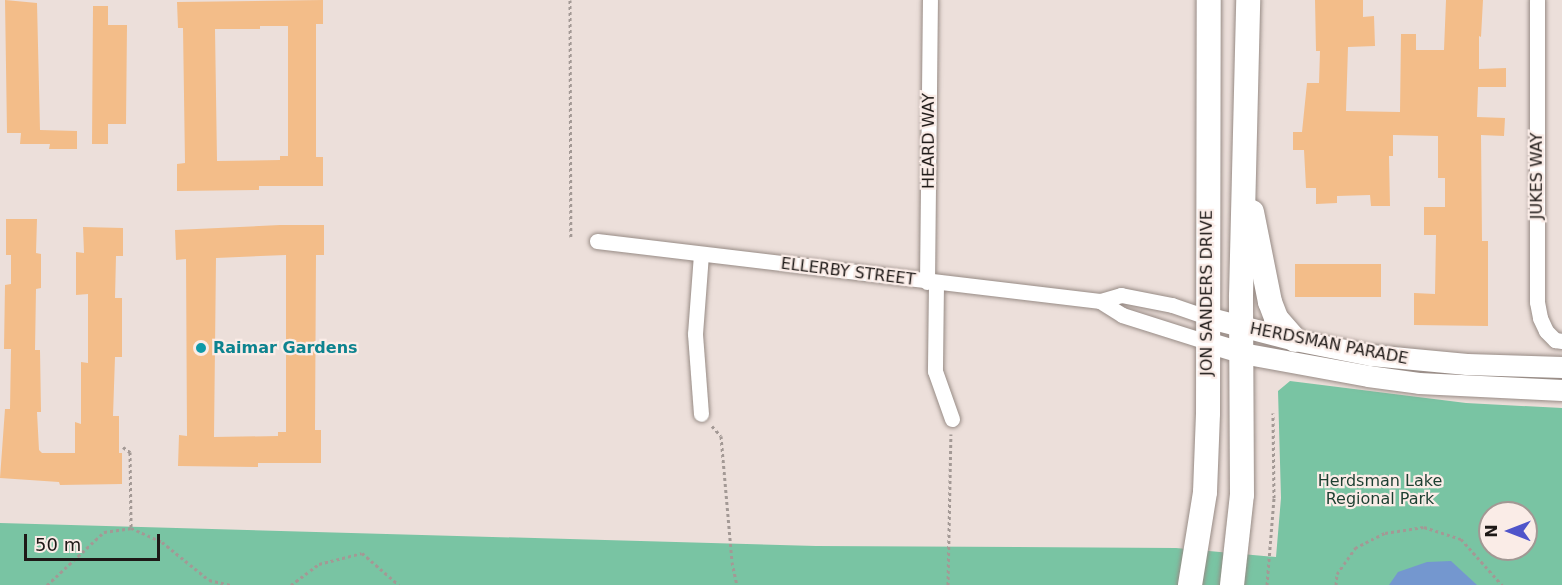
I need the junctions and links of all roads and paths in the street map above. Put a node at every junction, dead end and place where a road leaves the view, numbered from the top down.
1 (570, 0) edge
2 (930, 0) edge
3 (1209, 0) edge
4 (1248, 0) edge
5 (1537, 0) edge
6 (1244, 169) junction
7 (571, 237) dead end
8 (597, 242) dead end
9 (701, 254) junction
10 (932, 283) junction
11 (1100, 301) junction
12 (1206, 317) junction
13 (1242, 327) junction
14 (1295, 340) junction
15 (1562, 341) edge
16 (1207, 342) junction
17 (1242, 353) junction
18 (1562, 367) edge
19 (1562, 390) edge
20 (1273, 413) dead end
21 (701, 414) joint
22 (952, 419) joint
23 (123, 447) dead end
24 (131, 528) junction
25 (1235, 553) junction
26 (47, 585) edge
27 (231, 585) edge
28 (291, 585) edge
29 (399, 585) edge
30 (737, 585) edge
31 (948, 585) edge
32 (1190, 585) edge
33 (1224, 585) edge
34 (1232, 585) edge
35 (1267, 585) edge
36 (1336, 585) edge
37 (1502, 585) edge

1 - 7 path
2 - 10 street, HEARD WAY
3 - 12 main road, JON SANDERS DRIVE
4 - 6 main road, JON SANDERS DRIVE
5 - 15 street, JUKES WAY
6 - 13 main road, JON SANDERS DRIVE
6 - 14 main road
8 - 9 street, ELLERBY STREET
9 - 10 street, ELLERBY STREET
9 - 21 street
10 - 11 street, ELLERBY STREET
10 - 22 street, HEARD WAY
11 - 12 street, ELLERBY STREET
11 - 16 street, ELLERBY STREET
12 - 13 main road, HERDSMAN PARADE
12 - 16 main road, JON SANDERS DRIVE
13 - 14 main road, HERDSMAN PARADE
13 - 17 main road, JON SANDERS DRIVE
14 - 18 main road, HERDSMAN PARADE
16 - 17 main road, HERDSMAN PARADE
16 - 32 main road, JON SANDERS DRIVE
17 - 19 main road, HERDSMAN PARADE
17 - 25 main road, JON SANDERS DRIVE
20 - 35 path
21 - 30 path
22 - 31 path
23 - 24 path
24 - 26 path
24 - 27 path
25 - 33 main road
25 - 34 main road, JON SANDERS DRIVE
28 - 29 path
36 - 37 path

